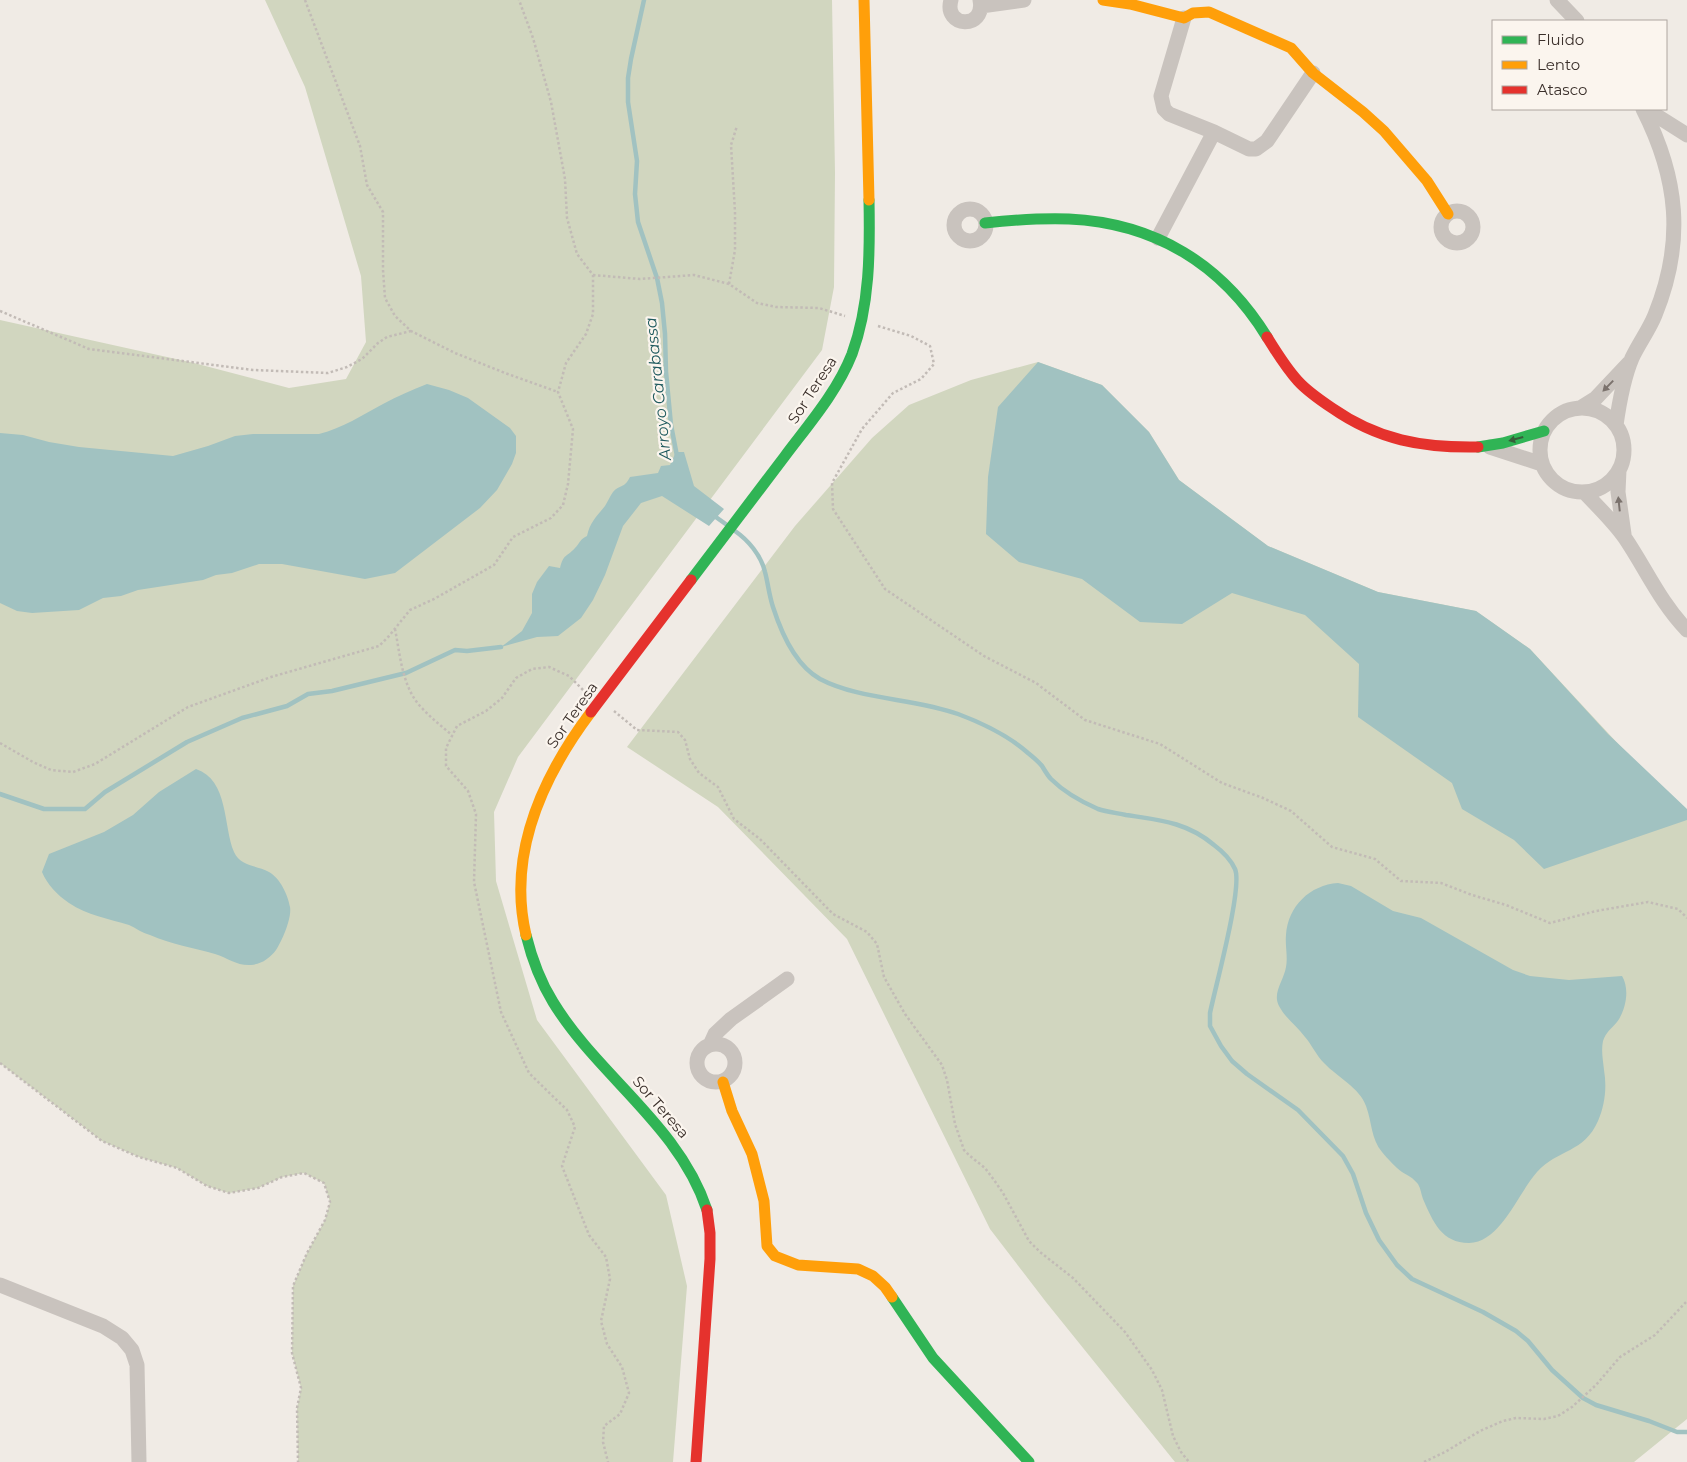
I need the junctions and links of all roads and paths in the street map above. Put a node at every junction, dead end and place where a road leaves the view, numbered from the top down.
1 (305, 0) edge
2 (519, 0) edge
3 (864, 0) edge
4 (951, 0) edge
5 (1024, 0) edge
6 (1103, 0) edge
7 (1557, 0) edge
8 (980, 3) edge
9 (1184, 18) junction
10 (1576, 20) edge
11 (1313, 73) junction
12 (1645, 110) edge
13 (1647, 110) edge
14 (737, 126) dead end
15 (1214, 132) junction
16 (1687, 135) edge
17 (1448, 214) dead end
18 (985, 223) dead end
19 (1158, 238) junction
20 (593, 274) junction
21 (729, 284) junction
22 (0, 311) edge
23 (848, 317) dead end
24 (877, 325) dead end
25 (411, 331) junction
26 (1632, 360) junction
27 (558, 392) junction
28 (1580, 408) junction
29 (1616, 425) junction
30 (1544, 431) junction
31 (1488, 446) junction
32 (1542, 464) junction
33 (1619, 470) junction
34 (1584, 492) junction
35 (1625, 538) junction
36 (395, 629) junction
37 (1687, 630) edge
38 (583, 690) dead end
39 (613, 710) dead end
40 (452, 735) junction
41 (0, 743) edge
42 (1687, 918) edge
43 (787, 979) dead end
44 (710, 1045) junction
45 (0, 1063) edge
46 (723, 1082) junction
47 (0, 1285) edge
48 (1687, 1301) edge
49 (139, 1462) edge
50 (298, 1462) edge
51 (608, 1462) edge
52 (696, 1462) edge
53 (1029, 1462) edge
54 (1189, 1462) edge
55 (1424, 1462) edge

1 - 25 path
2 - 20 path
3 - 52 street, Sor Teresa
4 - 8 street
5 - 8 street
6 - 9 street
7 - 10 street
9 - 11 street
9 - 15 street
11 - 15 street
11 - 17 street
12 - 26 street
13 - 16 street
14 - 21 path
15 - 19 street
18 - 19 street
19 - 31 street
20 - 21 path
20 - 27 path
21 - 23 path
22 - 25 path
24 - 42 path
25 - 27 path
26 -> 28 street
26 - 29 street
27 - 36 path
28 - 29 street
28 - 30 street
29 - 33 street
30 -> 31 street
30 - 32 street
31 - 32 street
32 - 34 street
33 - 34 street
35 -> 33 street
34 - 35 street
35 - 37 street
36 - 40 path
36 - 41 path
38 - 40 path
39 - 54 path
40 - 51 path
43 - 44 street
44 - 46 street
44 - 46 street
45 - 50 path
46 - 53 street
47 - 49 street
48 - 55 path

